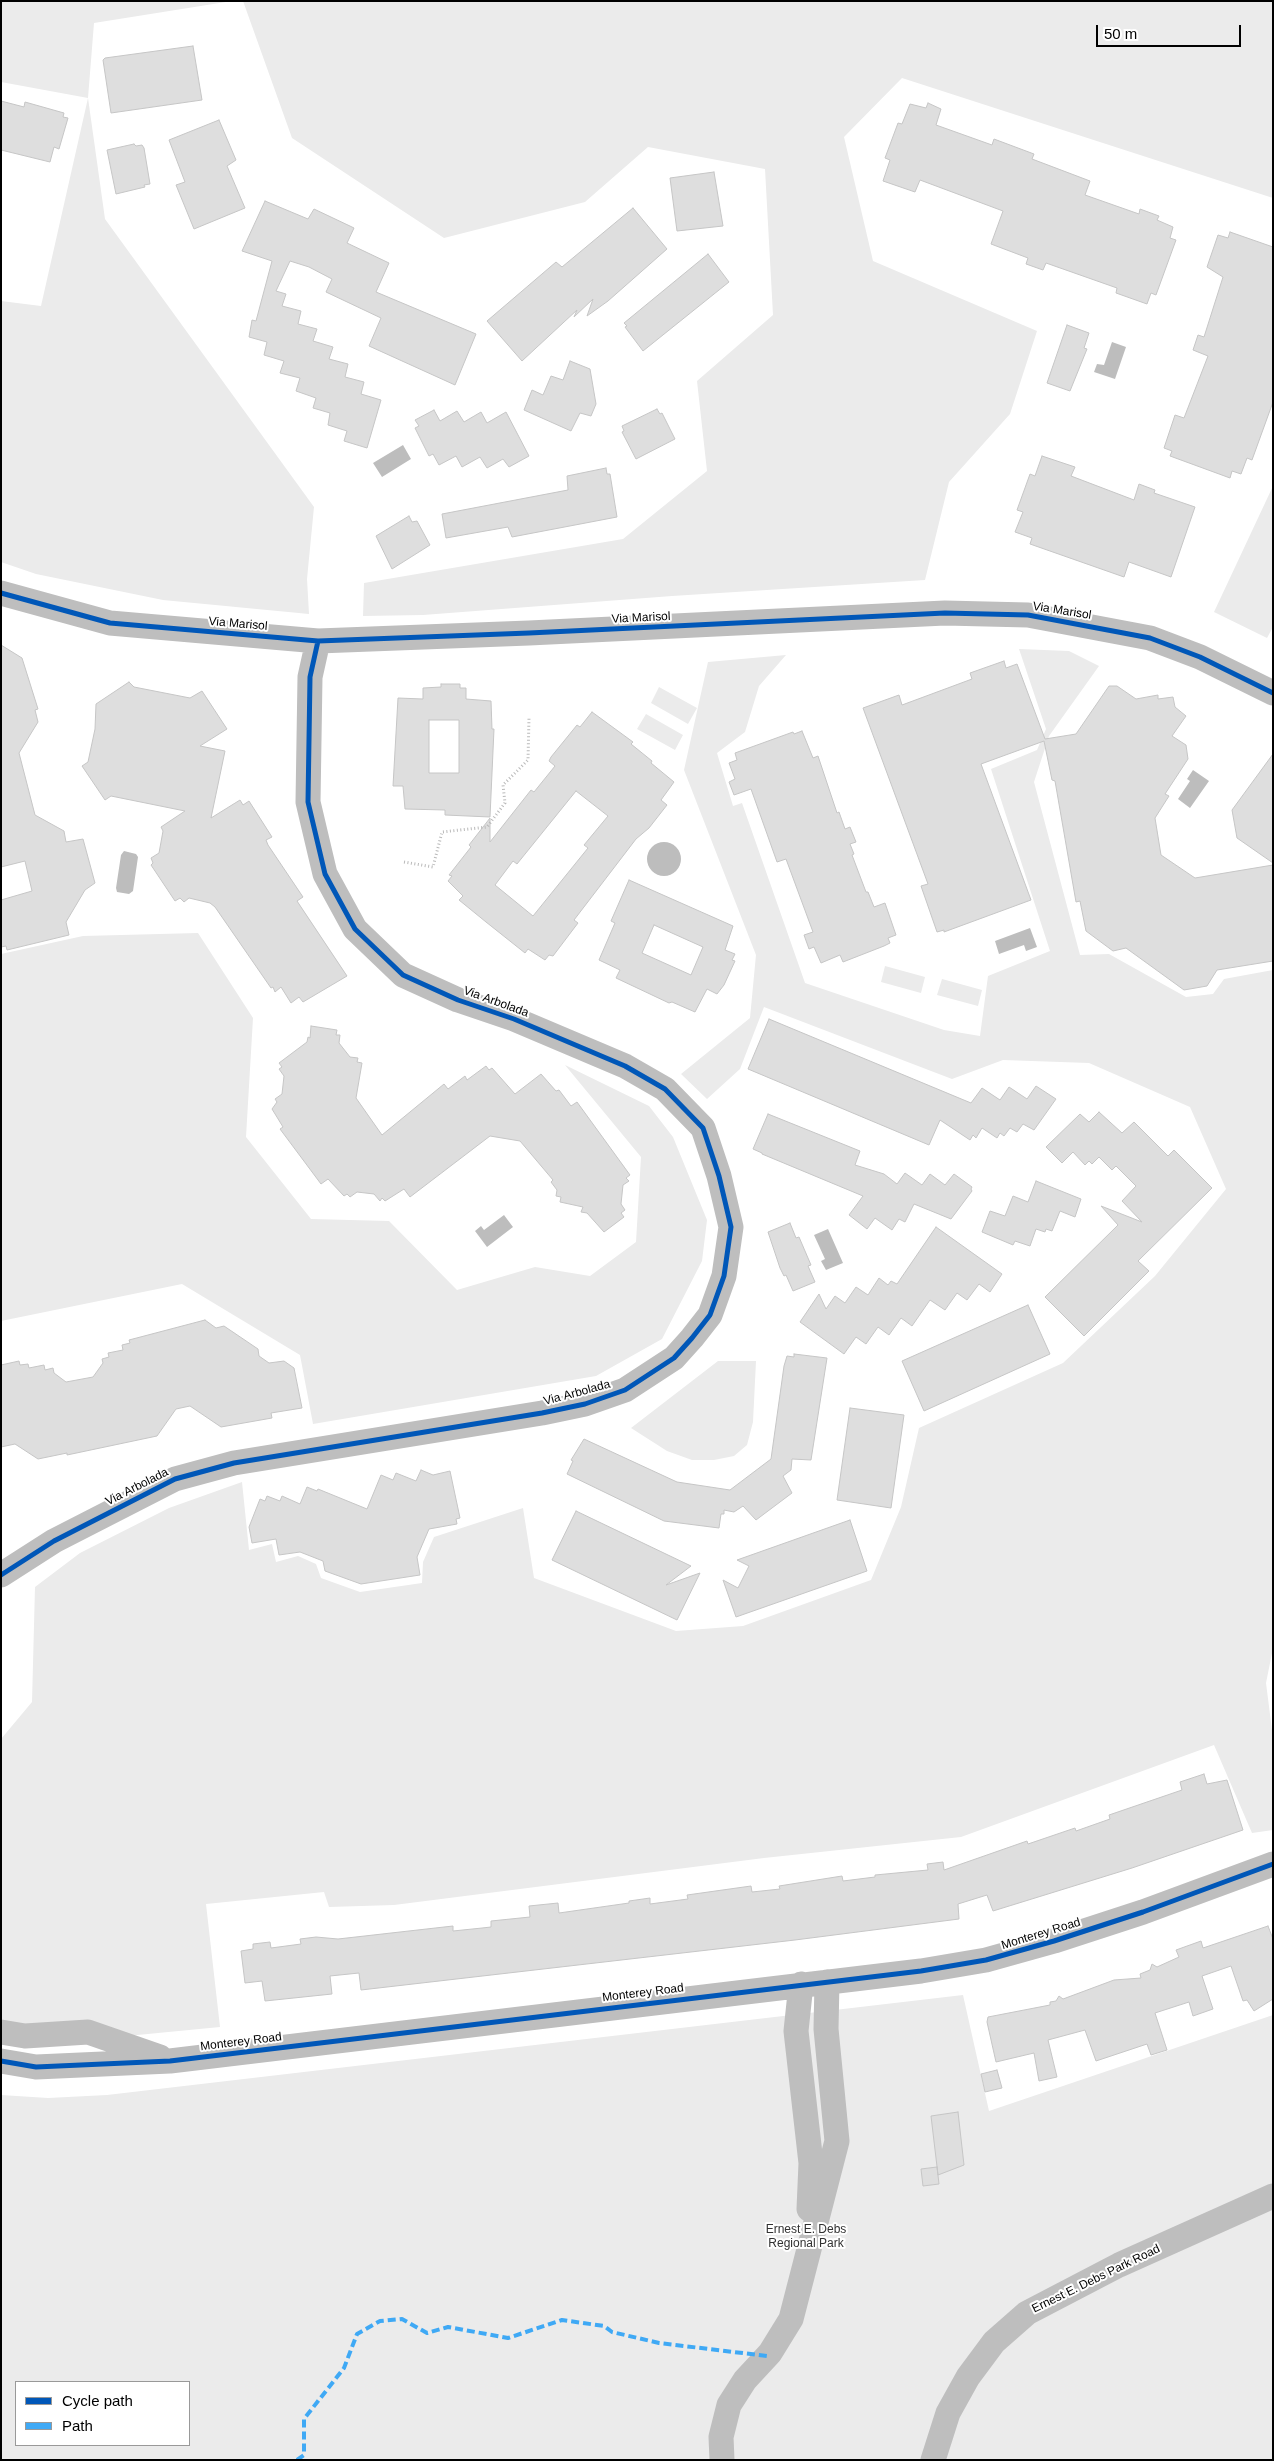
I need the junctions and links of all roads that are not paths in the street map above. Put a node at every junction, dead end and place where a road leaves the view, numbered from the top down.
1 (1, 592) edge
2 (318, 641) junction
3 (1273, 693) edge
4 (1, 1575) edge
5 (1273, 1864) edge
6 (827, 1982) junction
7 (801, 1984) junction
8 (1, 2032) edge
9 (1, 2061) edge
10 (170, 2061) junction
11 (837, 2141) junction
12 (808, 2145) junction
13 (1273, 2196) edge
14 (791, 2319) junction
15 (722, 2460) edge
16 (933, 2460) edge

1 - 2 street, Via Marisol
2 - 3 street, Via Marisol
2 - 4 street, Via Arbolada
5 - 6 street, Monterey Road
6 - 7 street, Monterey Road
6 - 11 street
7 - 10 street, Monterey Road
7 - 12 street
8 - 10 street, Monterey Road
9 - 10 street, Monterey Road
11 - 12 street
11 - 14 street
12 - 14 street
13 - 16 street, Ernest E. Debs Park Road
14 - 15 street

